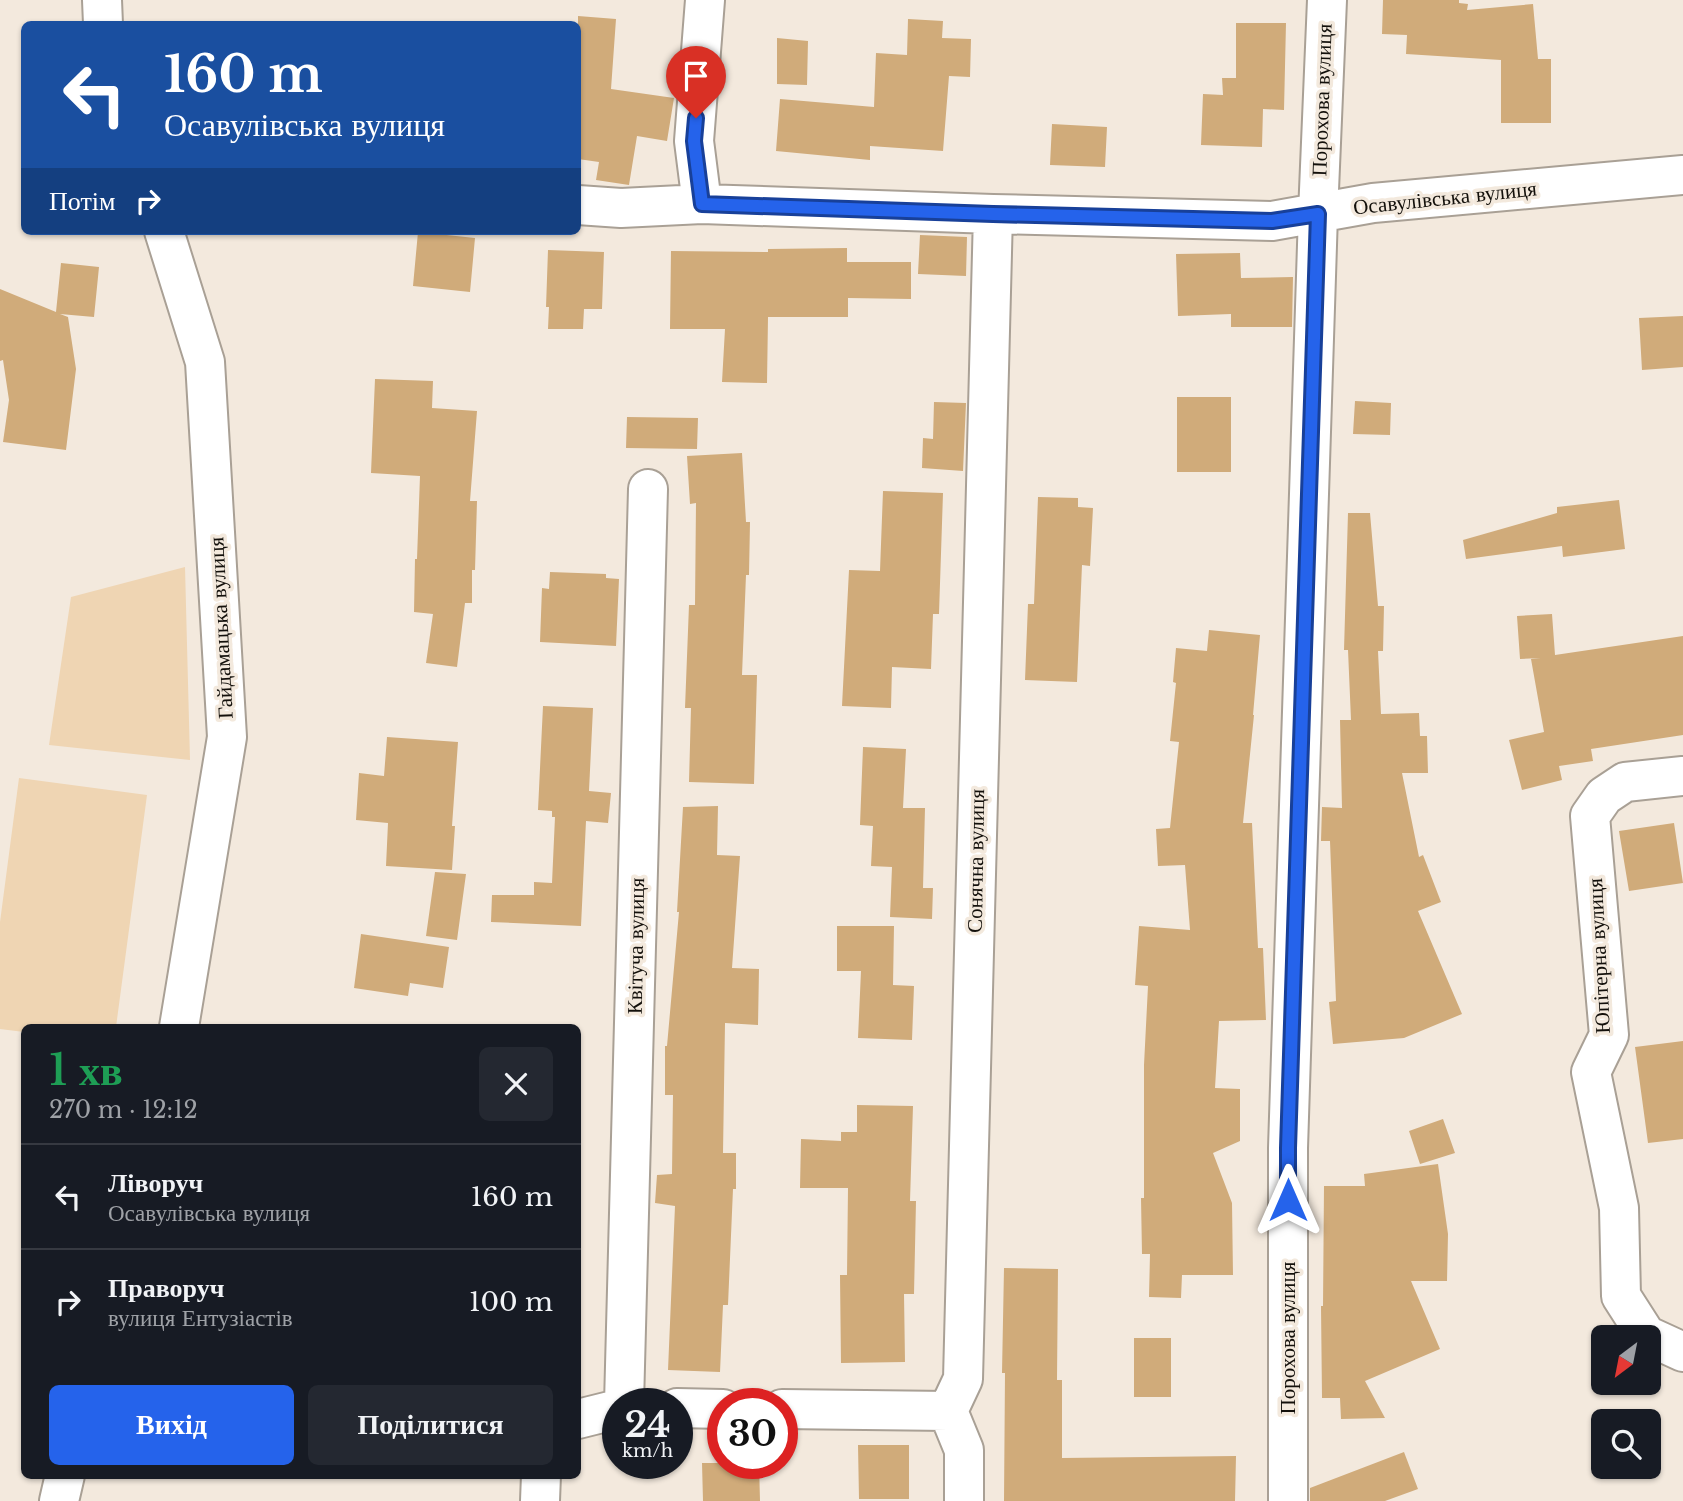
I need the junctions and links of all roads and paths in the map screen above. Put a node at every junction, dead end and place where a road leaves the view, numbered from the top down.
1 (102, 0) edge
2 (705, 0) edge
3 (1327, 0) edge
4 (103, 21) edge
5 (1683, 175) edge
6 (702, 204) junction
7 (581, 205) edge
8 (993, 214) junction
9 (1318, 214) junction
10 (166, 235) edge
11 (648, 489) dead end
12 (1683, 776) edge
13 (179, 1024) edge
14 (1683, 1352) edge
15 (624, 1388) edge
16 (798, 1409) edge
17 (948, 1411) junction
18 (602, 1413) edge
19 (581, 1418) edge
20 (64, 1479) edge
21 (541, 1479) edge
22 (59, 1501) edge
23 (540, 1501) edge
24 (964, 1501) edge
25 (1288, 1501) edge

1 - 4 street
2 - 6 street
3 - 9 street, Порохова вулиця
5 - 9 street, Осавулівська вулиця
6 - 7 street, Осавулівська вулиця
6 - 8 street, Осавулівська вулиця
8 - 9 street, Осавулівська вулиця
8 - 17 street, Сонячна вулиця
9 - 25 street, Порохова вулиця
10 - 13 street, Гайдамацька вулиця
11 - 15 street, Квітуча вулиця
12 - 14 street, Юпітерна вулиця
16 - 17 street
17 - 24 street
18 - 19 street
20 - 22 street
21 - 23 street

